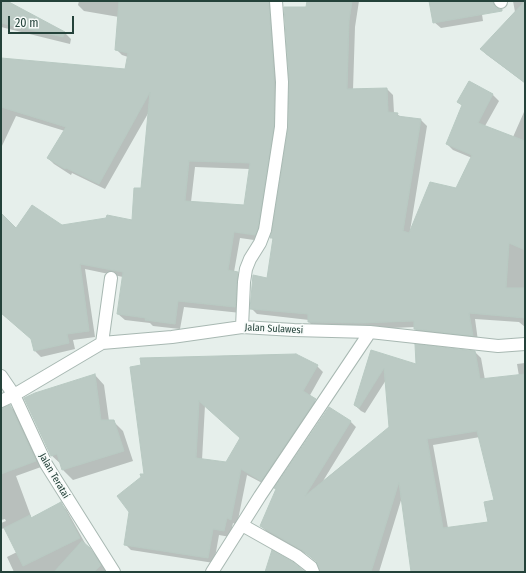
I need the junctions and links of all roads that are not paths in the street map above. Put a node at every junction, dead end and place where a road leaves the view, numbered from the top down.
1 (276, 1) edge
2 (111, 278) dead end
3 (242, 327) junction
4 (370, 332) junction
5 (102, 343) junction
6 (525, 344) edge
7 (1, 376) edge
8 (14, 395) junction
9 (1, 401) edge
10 (242, 525) junction
11 (114, 572) edge
12 (212, 572) edge
13 (314, 572) edge

1 - 3 street
2 - 5 street
3 - 4 street, Jalan Sulawesi
3 - 5 street, Jalan Sulawesi
4 - 6 street, Jalan Sulawesi
4 - 10 street
5 - 8 street, Jalan Sulawesi
7 - 8 street, Jalan Teratai
8 - 9 street, Jalan Sulawesi
8 - 11 street, Jalan Teratai
10 - 12 street
10 - 13 street

